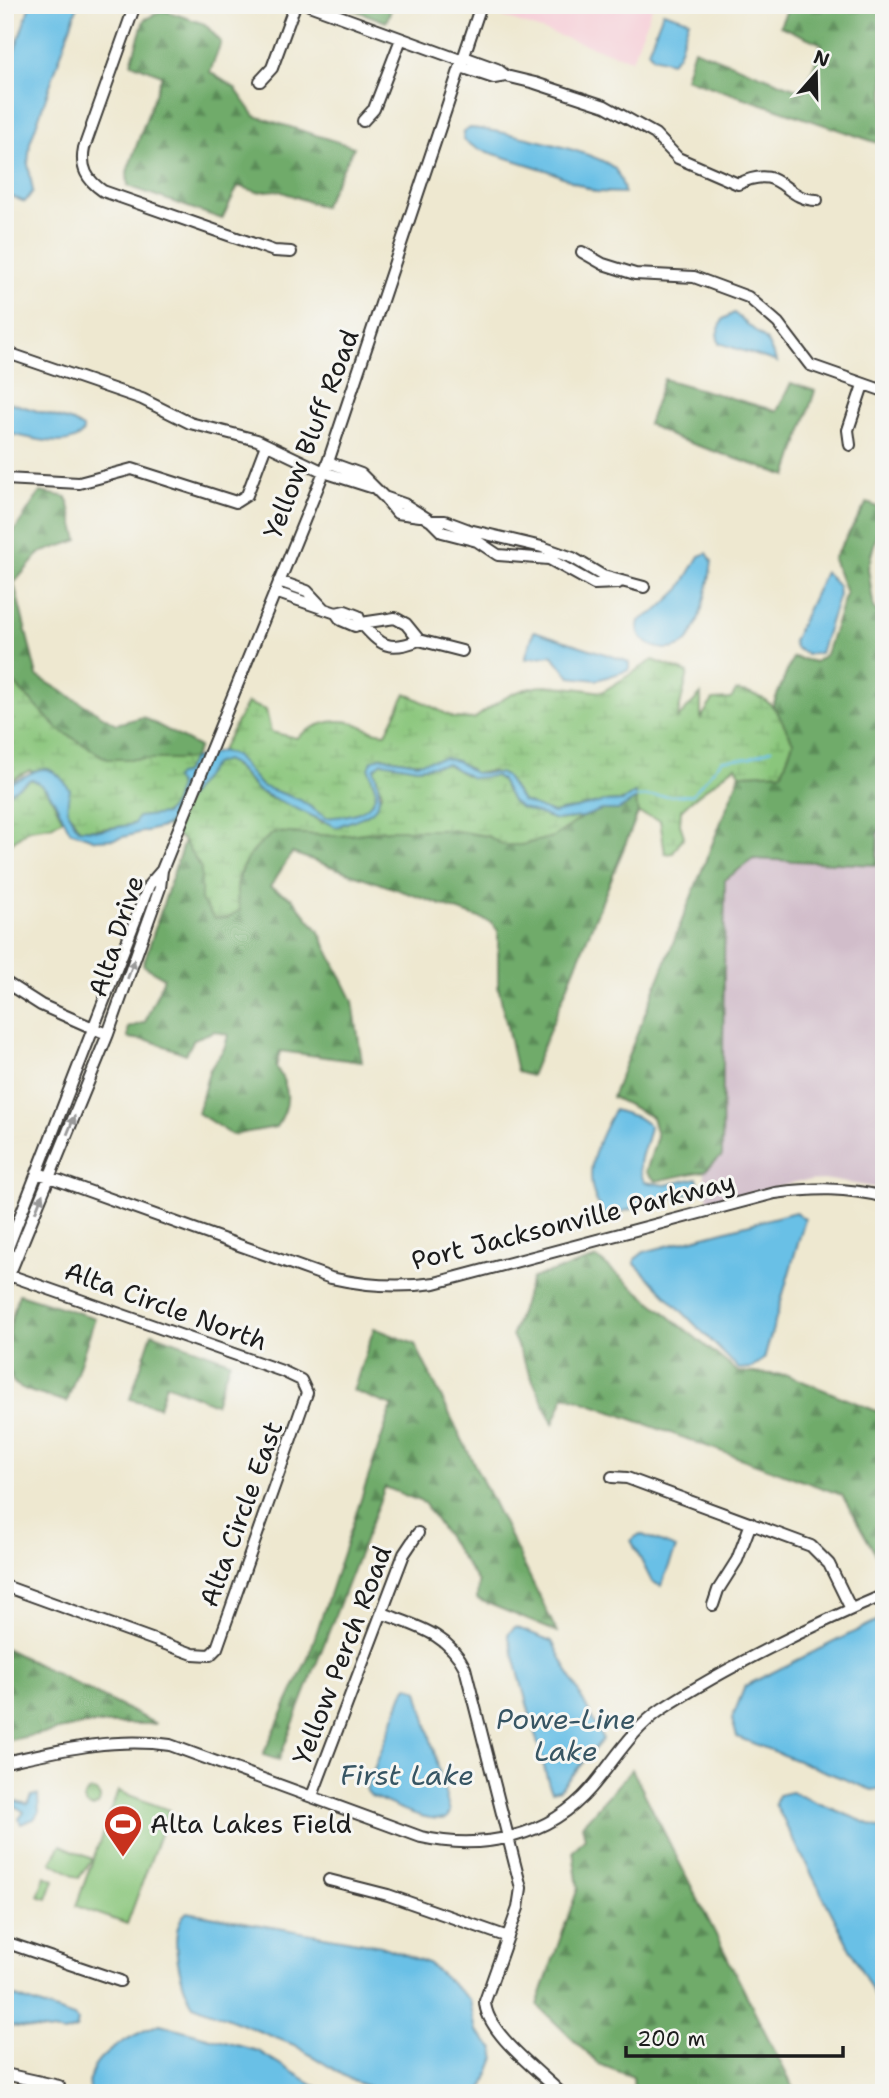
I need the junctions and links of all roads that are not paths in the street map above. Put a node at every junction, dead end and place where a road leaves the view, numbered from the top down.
1 (135, 5) edge
2 (295, 5) edge
3 (309, 5) edge
4 (481, 5) edge
5 (401, 39) junction
6 (462, 62) junction
7 (260, 80) dead end
8 (363, 121) dead end
9 (817, 200) dead end
10 (291, 252) dead end
11 (582, 252) dead end
12 (5, 352) edge
13 (863, 385) junction
14 (884, 391) edge
15 (266, 445) junction
16 (850, 445) dead end
17 (326, 467) junction
18 (5, 479) edge
19 (431, 521) junction
20 (621, 583) junction
21 (277, 586) junction
22 (644, 587) dead end
23 (361, 623) junction
24 (419, 640) junction
25 (462, 651) dead end
26 (162, 870) junction
27 (5, 982) edge
28 (96, 1029) junction
29 (107, 1034) junction
30 (44, 1175) junction
31 (884, 1197) edge
32 (5, 1255) edge
33 (7, 1280) edge
34 (306, 1385) joint
35 (612, 1477) dead end
36 (751, 1523) junction
37 (418, 1533) dead end
38 (5, 1586) edge
39 (884, 1595) edge
40 (713, 1605) dead end
41 (851, 1609) junction
42 (382, 1613) junction
43 (5, 1762) edge
44 (312, 1796) junction
45 (509, 1838) junction
46 (330, 1880) dead end
47 (508, 1937) junction
48 (5, 1942) edge
49 (120, 1981) dead end
50 (5, 2074) edge
51 (59, 2086) dead end
52 (561, 2093) edge

1 - 10 street
2 - 7 street
3 - 5 street
4 - 6 street, Yellow Bluff Road
5 - 6 street
5 - 8 street
6 - 9 street
6 - 17 street, Yellow Bluff Road
11 - 13 street
12 - 15 street
13 - 14 street
13 - 16 street
15 - 17 street
15 - 18 street
17 - 19 street
17 - 21 street, Yellow Bluff Road
19 - 20 street
19 - 20 street
20 - 22 street
21 - 23 street
21 - 26 street, Yellow Bluff Road
23 - 24 street
23 - 24 street
24 - 25 street
26 - 28 street, Alta Drive
29 -> 26 street, Alta Drive
27 - 28 street
28 - 29 street
28 - 30 street, Alta Drive
30 -> 29 street, Alta Drive
30 - 31 street, Port Jacksonville Parkway
30 - 32 street, Alta Drive
33 -> 30 street, Alta Drive
33 - 34 street, Alta Circle North
34 - 38 street, Alta Circle East
35 - 36 street
36 - 40 street
36 - 41 street
37 - 42 street, Yellow Perch Road
39 - 41 street
41 - 45 street
42 - 44 street, Yellow Perch Road
42 - 45 street
43 - 44 street
44 - 45 street
45 - 47 street
46 - 47 street
47 - 52 street
48 - 49 street
50 - 51 street

